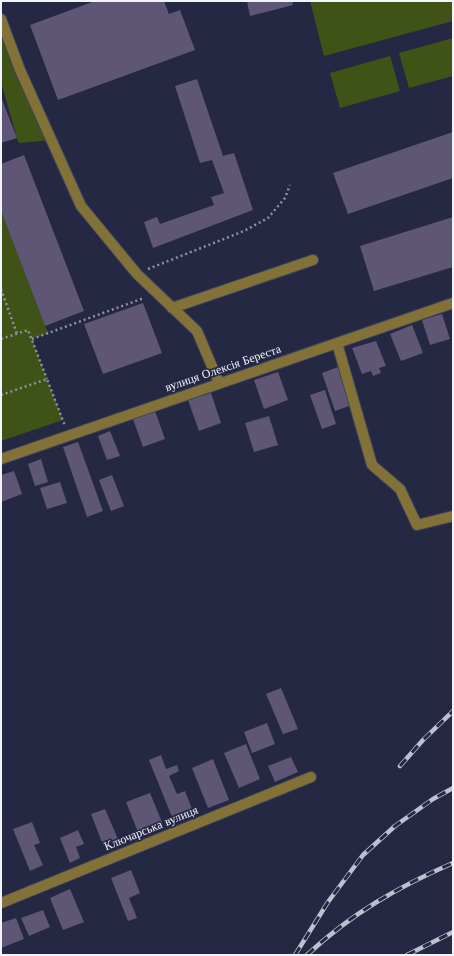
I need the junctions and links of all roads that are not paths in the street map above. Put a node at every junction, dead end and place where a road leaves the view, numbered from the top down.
1 (1, 19) edge
2 (313, 260) dead end
3 (453, 302) edge
4 (172, 308) junction
5 (337, 343) junction
6 (219, 383) junction
7 (1, 459) edge
8 (453, 516) edge
9 (311, 777) dead end
10 (1, 902) edge

1 - 4 street
2 - 4 street
3 - 5 street, вулиця Олексія Береста
4 - 6 street
5 - 6 street, вулиця Олексія Береста
5 - 8 street
6 - 7 street, вулиця Олексія Береста
9 - 10 street, Ключарська вулиця

